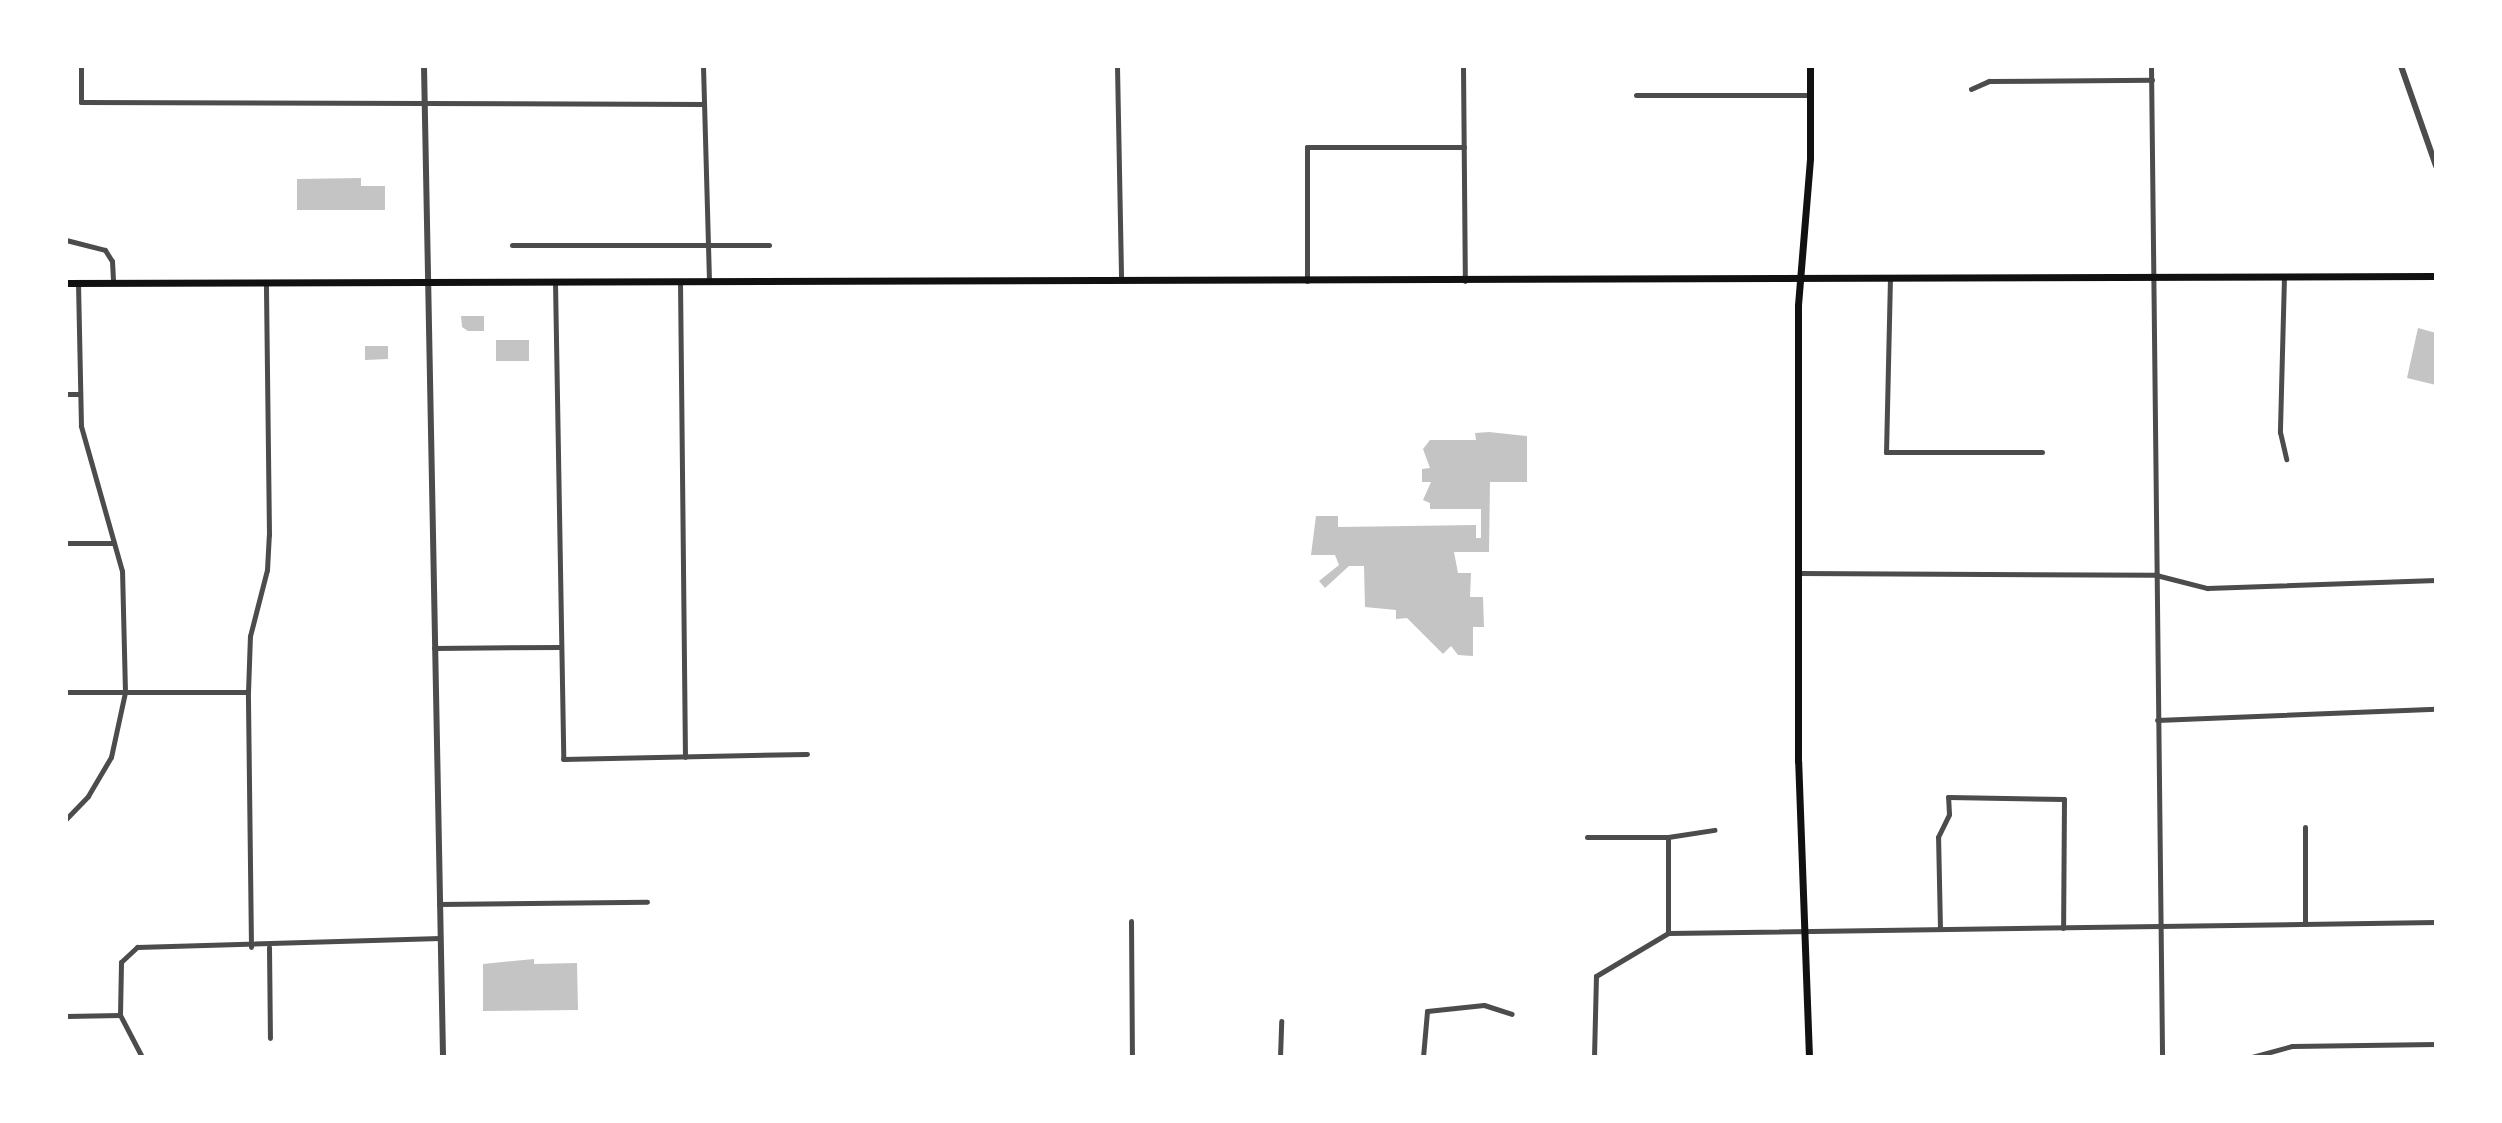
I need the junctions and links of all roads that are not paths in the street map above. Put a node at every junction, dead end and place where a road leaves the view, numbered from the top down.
1 (81, 66) edge
2 (424, 66) edge
3 (703, 66) edge
4 (1117, 66) edge
5 (1463, 66) edge
6 (1810, 66) edge
7 (2151, 66) edge
8 (2401, 66) edge
9 (2152, 80) junction
10 (1971, 89) dead end
11 (1636, 95) dead end
12 (1810, 95) junction
13 (704, 104) junction
14 (425, 105) junction
15 (1464, 147) junction
16 (2436, 166) edge
17 (66, 240) edge
18 (707, 244) junction
19 (512, 245) dead end
20 (769, 245) dead end
21 (1890, 276) junction
22 (2155, 276) junction
23 (2284, 276) junction
24 (2436, 276) edge
25 (1803, 279) junction
26 (1121, 280) junction
27 (113, 281) junction
28 (426, 281) junction
29 (555, 281) junction
30 (680, 281) junction
31 (709, 281) junction
32 (1307, 281) junction
33 (1465, 282) junction
34 (66, 283) edge
35 (78, 283) junction
36 (266, 283) junction
37 (66, 394) edge
38 (78, 394) junction
39 (2042, 452) dead end
40 (2286, 459) dead end
41 (66, 543) edge
42 (114, 543) junction
43 (1799, 573) junction
44 (2156, 575) junction
45 (2436, 580) edge
46 (561, 647) junction
47 (434, 648) junction
48 (66, 692) edge
49 (125, 692) junction
50 (248, 692) junction
51 (2436, 709) edge
52 (2157, 720) junction
53 (807, 754) dead end
54 (685, 757) junction
55 (66, 819) edge
56 (2305, 827) dead end
57 (1714, 830) dead end
58 (1587, 837) dead end
59 (1668, 837) junction
60 (647, 902) dead end
61 (439, 904) junction
62 (1131, 921) dead end
63 (2436, 922) edge
64 (2305, 924) junction
65 (2160, 926) junction
66 (2063, 928) junction
67 (1940, 929) junction
68 (1804, 932) junction
69 (1668, 933) junction
70 (440, 938) junction
71 (251, 947) junction
72 (269, 947) junction
73 (1512, 1014) dead end
74 (120, 1015) junction
75 (66, 1016) edge
76 (1281, 1021) dead end
77 (270, 1038) dead end
78 (2436, 1044) edge
79 (142, 1057) edge
80 (443, 1057) edge
81 (1132, 1057) edge
82 (1280, 1057) edge
83 (1423, 1057) edge
84 (1594, 1057) edge
85 (1809, 1057) edge
86 (2162, 1057) edge
87 (2252, 1057) edge

1 - 14 street
2 - 14 street
3 - 13 street
4 - 26 street
5 - 15 street
6 - 12 main road
7 - 9 street
8 - 16 street
9 - 10 street
9 - 22 street
11 - 12 street
12 - 25 main road
13 - 14 street
13 - 18 street
14 - 28 street
15 - 32 street
15 - 33 street
17 - 27 street
18 - 19 street
18 - 20 street
18 - 31 street
21 - 22 main road
21 - 25 main road
21 - 39 street
22 - 23 main road
22 - 44 street
23 - 24 main road
23 - 40 street
25 - 33 main road
25 - 43 main road
26 - 31 main road
26 - 32 main road
27 - 35 main road
27 - 36 main road
28 - 29 main road
28 - 36 main road
28 - 47 street
29 - 30 main road
29 - 46 street
30 - 31 main road
30 - 54 street
32 - 33 main road
34 - 35 main road
35 - 38 street
36 - 50 street
37 - 38 street
38 - 42 street
41 - 42 street
42 - 49 street
43 - 44 street
43 - 68 main road
44 - 45 street
44 - 52 street
46 - 47 street
46 - 54 street
47 - 61 street
48 - 49 street
49 - 50 street
49 - 55 street
50 - 71 street
51 - 52 street
52 - 65 street
53 - 54 street
56 - 64 street
57 - 59 street
58 - 59 street
59 - 69 street
60 - 61 street
61 - 70 street
62 - 81 street
63 - 64 street
64 - 65 street
65 - 66 street
65 - 86 street
66 - 67 street
66 - 67 street
67 - 68 street
68 - 69 street
68 - 85 main road
69 - 84 street
70 - 72 street
70 - 80 street
71 - 72 street
71 - 74 street
72 - 77 street
73 - 83 street
74 - 75 street
74 - 79 street
76 - 82 street
78 - 87 street

